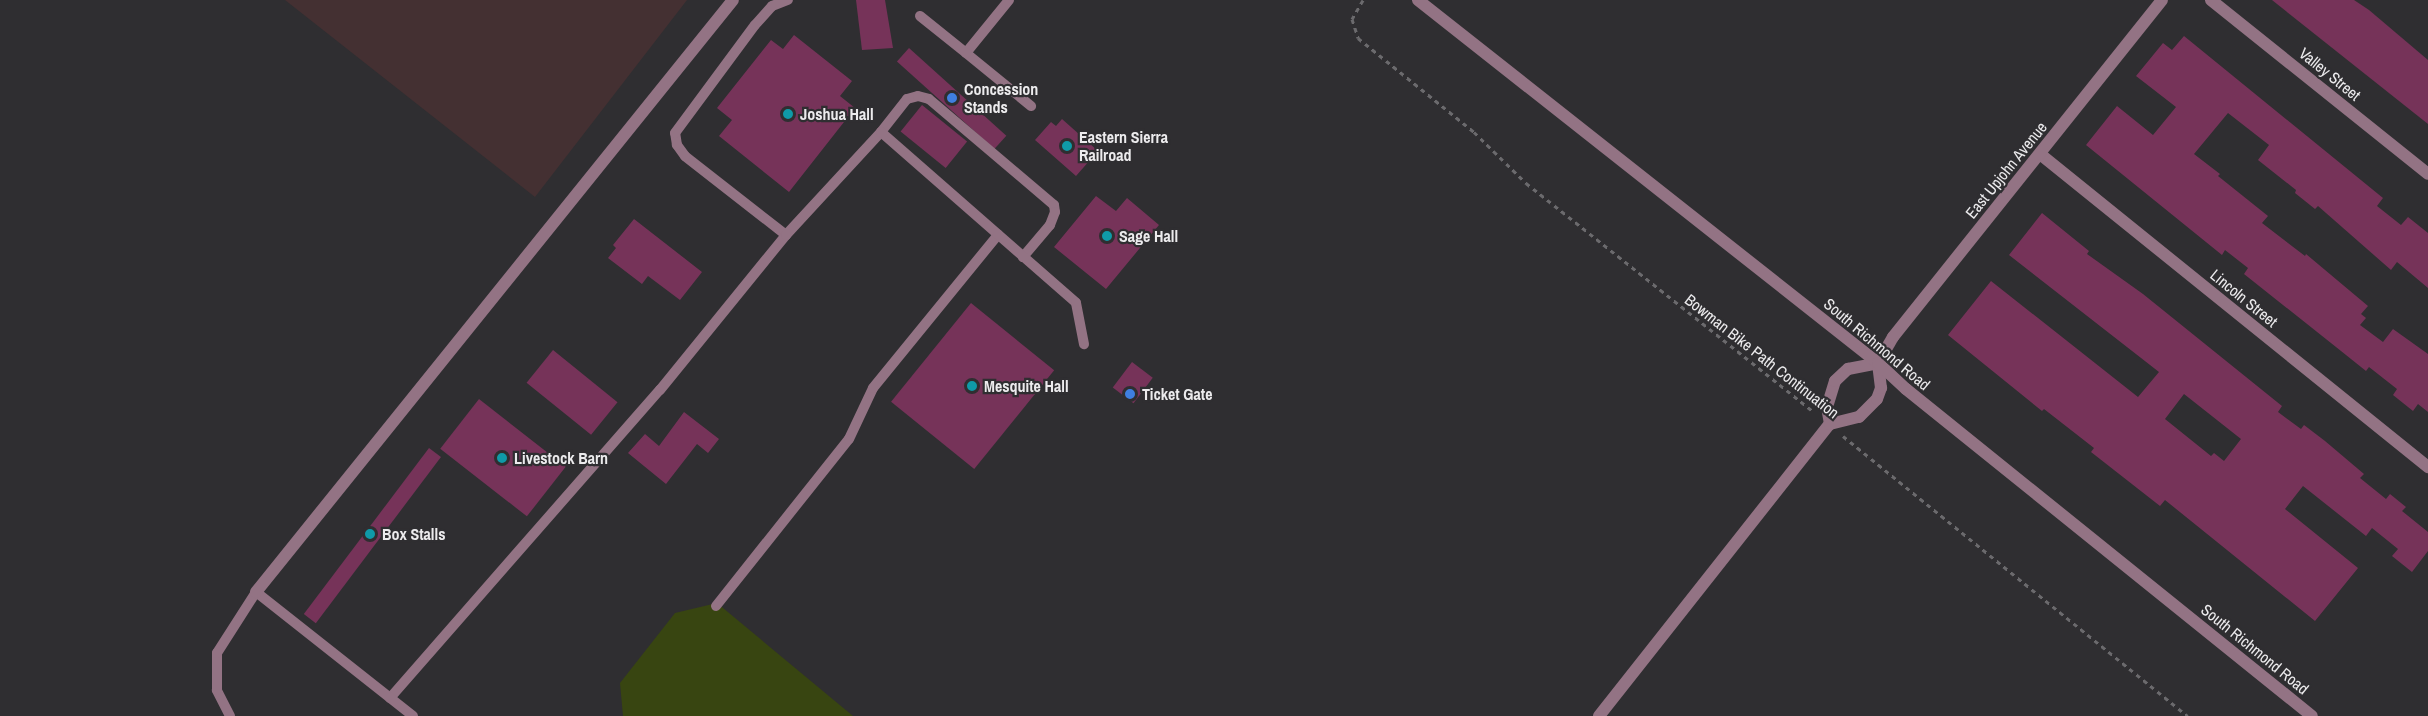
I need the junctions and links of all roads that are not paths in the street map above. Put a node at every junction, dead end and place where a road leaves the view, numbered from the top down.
1 (733, 0) edge
2 (788, 0) edge
3 (1009, 0) edge
4 (1418, 0) edge
5 (2162, 0) edge
6 (2211, 0) edge
7 (920, 16) dead end
8 (966, 53) junction
9 (1031, 106) dead end
10 (881, 132) junction
11 (2040, 154) junction
12 (2428, 174) edge
13 (786, 235) junction
14 (998, 235) junction
15 (1023, 257) junction
16 (1084, 344) dead end
17 (1878, 363) junction
18 (1830, 424) junction
19 (2428, 467) edge
20 (256, 592) junction
21 (716, 606) dead end
22 (390, 698) junction
23 (230, 716) edge
24 (413, 716) edge
25 (1599, 716) edge
26 (2312, 716) edge

1 - 20 street
2 - 13 lane
3 - 8 lane
4 - 17 street, South Richmond Road
5 - 11 street, East Upjohn Avenue
6 - 12 street, Valley Street
7 - 8 lane
8 - 9 lane
10 - 13 lane
10 - 14 lane
10 - 15 lane
11 - 17 street, East Upjohn Avenue
11 - 19 street, Lincoln Street
13 - 22 lane
14 - 15 lane
14 - 21 lane
15 - 16 lane
17 - 18 street
17 - 18 street
17 - 26 street, South Richmond Road
18 - 25 street
20 - 22 lane
20 - 23 lane
22 - 24 lane

